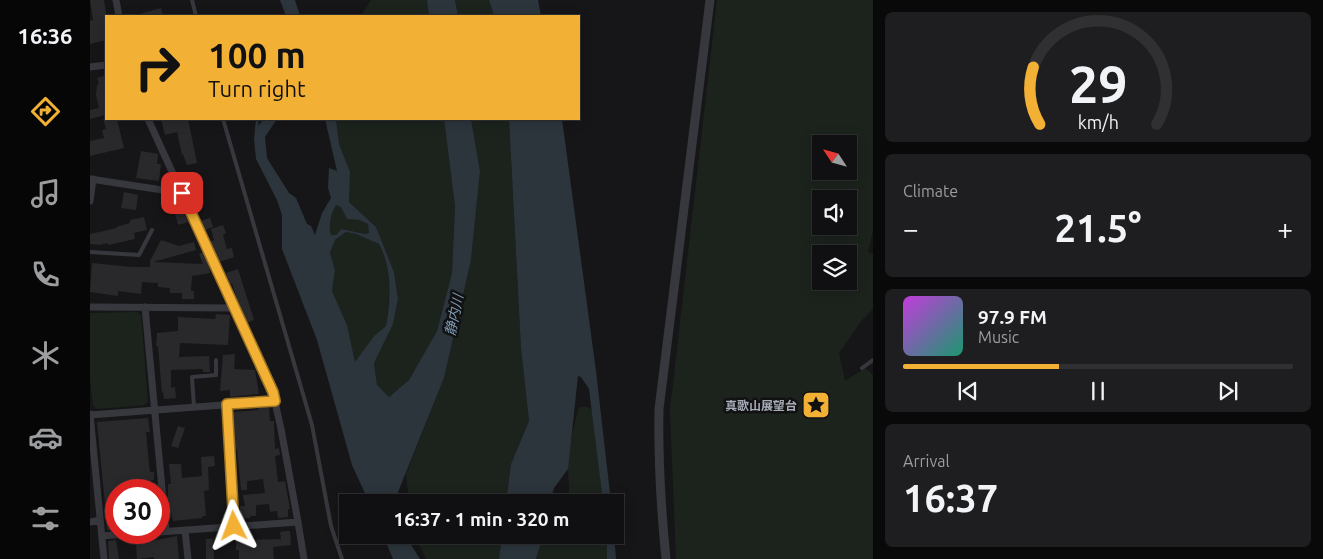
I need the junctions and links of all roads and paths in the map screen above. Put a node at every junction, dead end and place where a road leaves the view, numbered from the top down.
1 (116, 0) edge
2 (192, 0) edge
3 (710, 0) edge
4 (119, 15) edge
5 (196, 15) edge
6 (105, 65) edge
7 (90, 67) edge
8 (148, 120) edge
9 (223, 120) edge
10 (92, 179) edge
11 (182, 193) junction
12 (90, 201) edge
13 (152, 230) dead end
14 (90, 252) edge
15 (90, 306) edge
16 (145, 307) junction
17 (234, 308) junction
18 (216, 360) dead end
19 (873, 360) edge
20 (862, 368) dead end
21 (275, 401) junction
22 (227, 404) junction
23 (194, 407) junction
24 (156, 410) junction
25 (90, 414) edge
26 (160, 479) edge
27 (100, 520) junction
28 (90, 522) edge
29 (298, 522) junction
30 (234, 526) junction
31 (185, 530) junction
32 (170, 531) edge
33 (102, 536) junction
34 (105, 536) edge
35 (104, 559) edge
36 (188, 559) edge
37 (304, 559) edge
38 (342, 559) edge
39 (666, 559) edge

1 - 4 street
2 - 5 lane
3 - 39 street
6 - 7 street
8 - 11 street
9 - 38 lane
10 - 11 street
10 - 12 street
11 - 17 street
13 - 14 lane
15 - 16 street
16 - 17 street
16 - 24 street
17 - 21 street
18 - 23 lane
19 - 20 lane
21 - 22 street
21 - 29 street
22 - 23 street
22 - 30 street
23 - 24 street
24 - 25 street
24 - 26 street
25 - 27 street
27 - 28 street
27 - 33 street
29 - 30 street
29 - 37 street
30 - 31 street
31 - 32 street
31 - 36 street
33 - 34 street
33 - 35 street

